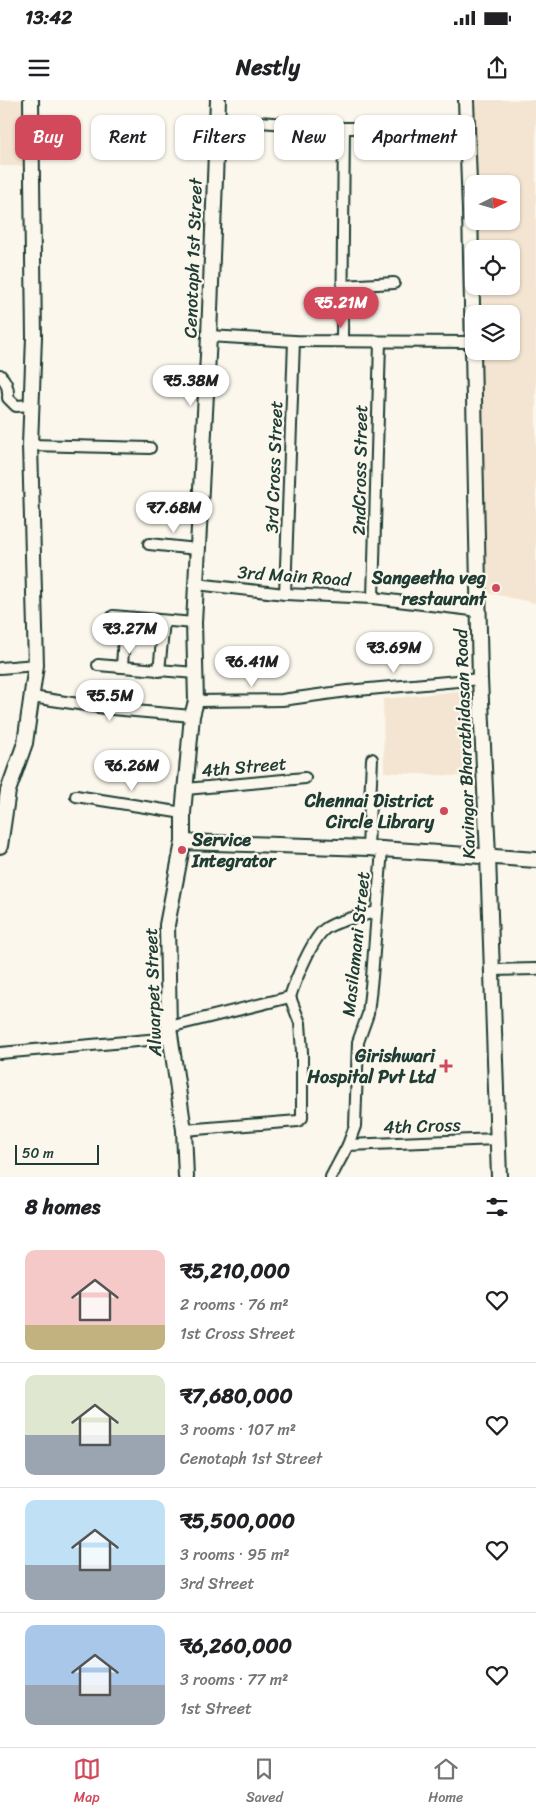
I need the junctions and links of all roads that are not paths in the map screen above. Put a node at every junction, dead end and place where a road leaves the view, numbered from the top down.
1 (31, 100) edge
2 (218, 100) edge
3 (466, 100) edge
4 (217, 115) edge
5 (467, 115) edge
6 (344, 128) edge
7 (354, 128) edge
8 (215, 160) edge
9 (344, 160) edge
10 (468, 160) edge
11 (394, 283) dead end
12 (343, 286) junction
13 (471, 305) edge
14 (209, 336) junction
15 (294, 341) junction
16 (342, 341) junction
17 (380, 342) junction
18 (465, 342) edge
19 (473, 360) edge
20 (0, 375) edge
21 (31, 405) junction
22 (30, 445) junction
23 (150, 448) dead end
24 (149, 544) dead end
25 (197, 549) junction
26 (196, 584) junction
27 (285, 594) junction
28 (373, 598) junction
29 (480, 610) junction
30 (112, 616) dead end
31 (124, 617) junction
32 (164, 621) junction
33 (194, 623) junction
34 (36, 664) junction
35 (98, 665) dead end
36 (122, 667) junction
37 (0, 668) edge
38 (159, 671) junction
39 (194, 673) junction
40 (480, 679) junction
41 (32, 697) junction
42 (196, 701) junction
43 (192, 716) junction
44 (372, 759) dead end
45 (305, 778) dead end
46 (186, 789) junction
47 (76, 796) dead end
48 (183, 813) junction
49 (183, 842) junction
50 (0, 846) edge
51 (375, 849) junction
52 (488, 856) junction
53 (536, 860) edge
54 (376, 912) junction
55 (536, 969) edge
56 (492, 970) junction
57 (290, 997) junction
58 (170, 1033) junction
59 (0, 1053) edge
60 (184, 1130) junction
61 (497, 1139) junction
62 (348, 1146) junction
63 (186, 1177) edge
64 (331, 1177) edge
65 (498, 1177) edge

1 - 21 street
2 - 4 street, Cenotaph 1st Street
3 - 5 street, Kavingar Bharathidasan Road
6 - 7 street
8 - 14 street, Cenotaph 1st Street
9 - 12 street
10 - 13 street, Kavingar Bharathidasan Road
11 - 12 street
12 - 16 street
14 - 15 street
14 - 25 street, Cenotaph 1st Street
15 - 16 street
15 - 27 street, 3rd Cross Street
16 - 17 street
17 - 18 street
17 - 28 street, 2ndCross Street
19 - 29 street, Kavingar Bharathidasan Road
20 - 21 street
21 - 22 street
22 - 23 street
22 - 34 street
24 - 25 street
25 - 26 street, Cenotaph 1st Street
26 - 27 street, 3rd Main Road
26 - 33 street, Cenotaph 1st Street
27 - 28 street, 3rd Main Road
28 - 29 street, 3rd Main Road
29 - 40 street, Kavingar Bharathidasan Road
30 - 31 street
31 - 32 street
31 - 36 street
32 - 33 street
32 - 38 street
33 - 39 street, Cenotaph 1st Street
34 - 37 street
34 - 41 street
35 - 36 street
36 - 38 street
38 - 39 street
39 - 42 street, Cenotaph 1st Street
40 - 42 street
40 - 52 street, Kavingar Bharathidasan Road
41 - 43 street
41 - 50 street
42 - 43 street, Cenotaph 1st Street
43 - 46 street, Alwarpet Street
44 - 51 street, Masilamani Street
45 - 46 street, 4th Street
46 - 48 street, Alwarpet Street
47 - 48 street
48 - 49 street, Alwarpet Street
49 - 51 street
49 - 58 street, Alwarpet Street
51 - 52 street
51 - 54 street, Masilamani Street
52 - 53 street
52 - 56 street, Kavingar Bharathidasan Road
54 - 57 street
54 - 62 street, Masilamani Street
55 - 56 street
56 - 61 street, Kavingar Bharathidasan Road
57 - 58 street
57 - 60 street
58 - 59 street
58 - 60 street, Alwarpet Street
60 - 63 street, Alwarpet Street
61 - 62 street, 4th Cross
61 - 65 street, Kavingar Bharathidasan Road
62 - 64 street, Masilamani Street

